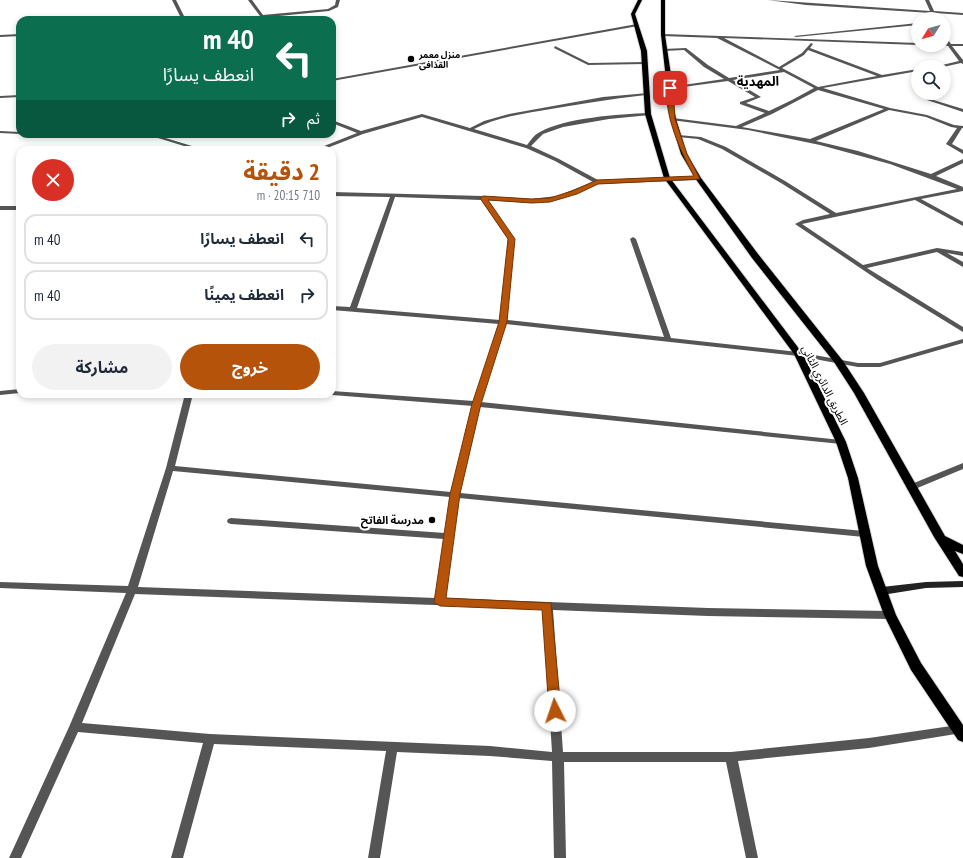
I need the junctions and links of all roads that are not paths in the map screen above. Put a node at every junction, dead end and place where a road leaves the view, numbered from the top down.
1 (174, 0) edge
2 (250, 0) edge
3 (338, 0) edge
4 (640, 0) edge
5 (663, 0) edge
6 (770, 0) edge
7 (927, 0) edge
8 (932, 12) joint
9 (951, 13) edge
10 (963, 14) edge
11 (182, 16) edge
12 (262, 16) joint
13 (637, 25) junction
14 (911, 25) edge
15 (16, 35) edge
16 (663, 35) junction
17 (0, 36) edge
18 (716, 36) junction
19 (784, 39) junction
20 (814, 40) junction
21 (911, 44) edge
22 (951, 45) edge
23 (963, 45) edge
24 (554, 46) dead end
25 (808, 49) junction
26 (951, 49) edge
27 (664, 50) junction
28 (963, 62) edge
29 (645, 63) junction
30 (951, 64) edge
31 (779, 68) junction
32 (785, 71) junction
33 (911, 71) edge
34 (883, 77) junction
35 (336, 79) edge
36 (728, 79) junction
37 (670, 88) junction
38 (816, 88) junction
39 (646, 94) junction
40 (16, 96) edge
41 (0, 97) edge
42 (932, 100) edge
43 (889, 110) junction
44 (963, 111) edge
45 (770, 113) junction
46 (648, 114) junction
47 (673, 119) junction
48 (336, 123) edge
49 (737, 127) junction
50 (961, 127) edge
51 (471, 129) junction
52 (0, 132) edge
53 (16, 133) edge
54 (361, 133) junction
55 (678, 136) junction
56 (162, 138) edge
57 (810, 141) junction
58 (189, 146) edge
59 (327, 146) edge
60 (528, 147) junction
61 (963, 152) edge
62 (963, 161) edge
63 (932, 176) junction
64 (667, 178) junction
65 (698, 178) junction
66 (597, 182) junction
67 (963, 189) edge
68 (336, 194) edge
69 (393, 196) junction
70 (483, 198) junction
71 (916, 200) junction
72 (0, 208) edge
73 (16, 208) edge
74 (835, 215) junction
75 (963, 224) edge
76 (632, 239) dead end
77 (937, 250) junction
78 (963, 254) edge
79 (963, 265) edge
80 (862, 267) junction
81 (336, 308) edge
82 (353, 309) junction
83 (503, 322) junction
84 (963, 330) edge
85 (668, 340) junction
86 (963, 340) edge
87 (798, 354) junction
88 (838, 361) junction
89 (16, 391) edge
90 (0, 392) edge
91 (336, 393) edge
92 (188, 398) edge
93 (477, 404) junction
94 (841, 442) junction
95 (963, 466) edge
96 (170, 468) junction
97 (912, 487) junction
98 (455, 494) junction
99 (231, 521) dead end
100 (864, 534) junction
101 (449, 536) junction
102 (940, 537) junction
103 (963, 550) edge
104 (963, 573) edge
105 (963, 584) edge
106 (0, 586) edge
107 (132, 590) junction
108 (882, 591) junction
109 (440, 602) junction
110 (548, 606) junction
111 (890, 615) junction
112 (75, 727) junction
113 (961, 732) edge
114 (210, 739) junction
115 (392, 748) junction
116 (558, 756) junction
117 (731, 757) junction
118 (16, 858) edge
119 (177, 858) edge
120 (374, 858) edge
121 (560, 858) edge
122 (752, 858) edge

1 - 11 street
2 - 12 street
3 - 12 street
4 - 13 main road, الطريق الدائري الثاني
5 - 16 main road, الطريق الدائري الثاني
6 - 8 street
7 - 8 street
9 - 10 street
13 - 29 main road, الطريق الدائري الثاني
13 - 35 street
14 - 19 street
15 - 17 street
16 - 18 street
16 - 27 main road, الطريق الدائري الثاني
18 - 19 street
18 - 31 street
19 - 20 street
20 - 21 street
20 - 25 street
22 - 23 street
24 - 29 street
25 - 31 street
25 - 34 street
26 - 28 street
27 - 36 street
27 - 37 main road, الطريق الدائري الثاني
28 - 30 street
29 - 39 main road, الطريق الدائري الثاني
31 - 32 street
32 - 36 street
32 - 38 street
33 - 34 street
34 - 38 street
36 - 37 street
36 - 45 street
37 - 47 main road, الطريق الدائري الثاني
38 - 43 street
38 - 45 street
39 - 46 main road, الطريق الدائري الثاني
39 - 51 street
40 - 41 street
42 - 44 street
43 - 50 street
43 - 57 street
45 - 49 street
46 - 60 street
46 - 64 main road, الطريق الدائري الثاني
47 - 49 street
47 - 55 main road, الطريق الدائري الثاني
48 - 54 street
49 - 57 street
50 - 61 street
51 - 54 street
51 - 60 street
52 - 53 street
54 - 59 street
55 - 65 main road, الطريق الدائري الثاني
55 - 74 street
56 - 58 street
57 - 63 street
60 - 66 street
62 - 63 street
63 - 67 street
64 - 65 street
64 - 66 street
64 - 87 main road, الطريق الدائري الثاني
65 - 88 main road, الطريق الدائري الثاني
66 - 70 street
67 - 71 street
68 - 69 street
69 - 70 street
69 - 82 street
70 - 83 street
71 - 74 street
71 - 75 street
72 - 73 street
74 - 80 street
76 - 85 street
77 - 78 street
77 - 79 street
77 - 80 street
80 - 84 street
81 - 82 street
82 - 83 street
83 - 85 street
83 - 93 street
85 - 87 street
86 - 88 street
87 - 88 street
87 - 94 main road, الطريق الدائري الثاني
88 - 97 main road, الطريق الدائري الثاني
89 - 90 street
91 - 93 street
92 - 96 street
93 - 94 street
93 - 98 street
94 - 100 main road, الطريق الدائري الثاني
95 - 97 street
96 - 98 street
96 - 107 street
97 - 102 main road, الطريق الدائري الثاني
98 - 100 street
98 - 101 street
99 - 101 street
100 - 108 main road, الطريق الدائري الثاني
101 - 109 street
102 - 103 main road
102 - 104 main road, الطريق الدائري الثاني
105 - 108 main road
106 - 107 street
107 - 109 street
107 - 112 street
108 - 111 main road, الطريق الدائري الثاني
109 - 110 street
110 - 111 street
110 - 116 street
111 - 113 main road, الطريق الدائري الثاني
112 - 114 street
112 - 118 street
113 - 117 street
114 - 115 street
114 - 119 street
115 - 116 street
115 - 120 street
116 - 117 street
116 - 121 street
117 - 122 street

